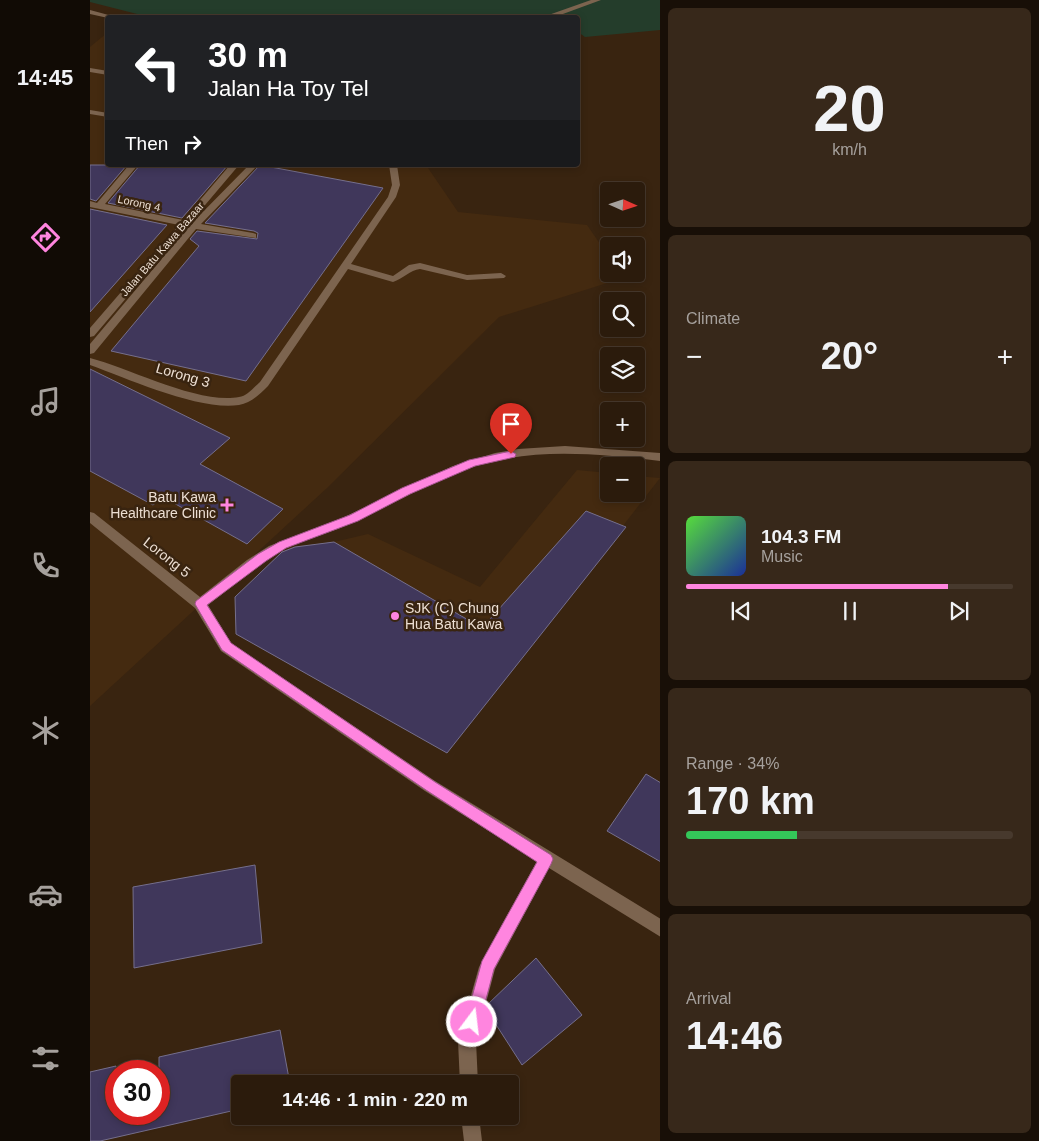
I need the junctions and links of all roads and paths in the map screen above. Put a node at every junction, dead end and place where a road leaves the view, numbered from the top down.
1 (598, 0) edge
2 (90, 12) edge
3 (552, 15) edge
4 (105, 16) edge
5 (90, 70) edge
6 (105, 72) edge
7 (90, 112) edge
8 (105, 114) edge
9 (132, 167) edge
10 (233, 167) edge
11 (252, 167) edge
12 (393, 167) edge
13 (94, 205) edge
14 (184, 223) junction
15 (194, 226) junction
16 (253, 236) dead end
17 (346, 265) junction
18 (501, 276) dead end
19 (90, 334) edge
20 (90, 350) edge
21 (90, 361) edge
22 (660, 457) edge
23 (90, 516) edge
24 (200, 604) junction
25 (546, 859) junction
26 (660, 929) edge
27 (469, 1075) edge
28 (471, 1125) edge
29 (473, 1141) edge

1 - 3 street
2 - 4 street
5 - 6 street
7 - 8 street
9 - 13 street
10 - 14 street, Jalan Batu Kawa Bazaar
11 - 15 street, Jalan Batu Kawa Bazaar
12 - 17 street, Lorong 3
13 - 14 street, Lorong 4
14 - 19 street, Jalan Batu Kawa Bazaar
15 - 16 street
15 - 20 street, Jalan Batu Kawa Bazaar
17 - 18 street
17 - 21 street, Lorong 3
22 - 24 street
23 - 24 street, Lorong 5
24 - 25 street
25 - 26 street
25 - 27 street
28 - 29 street

